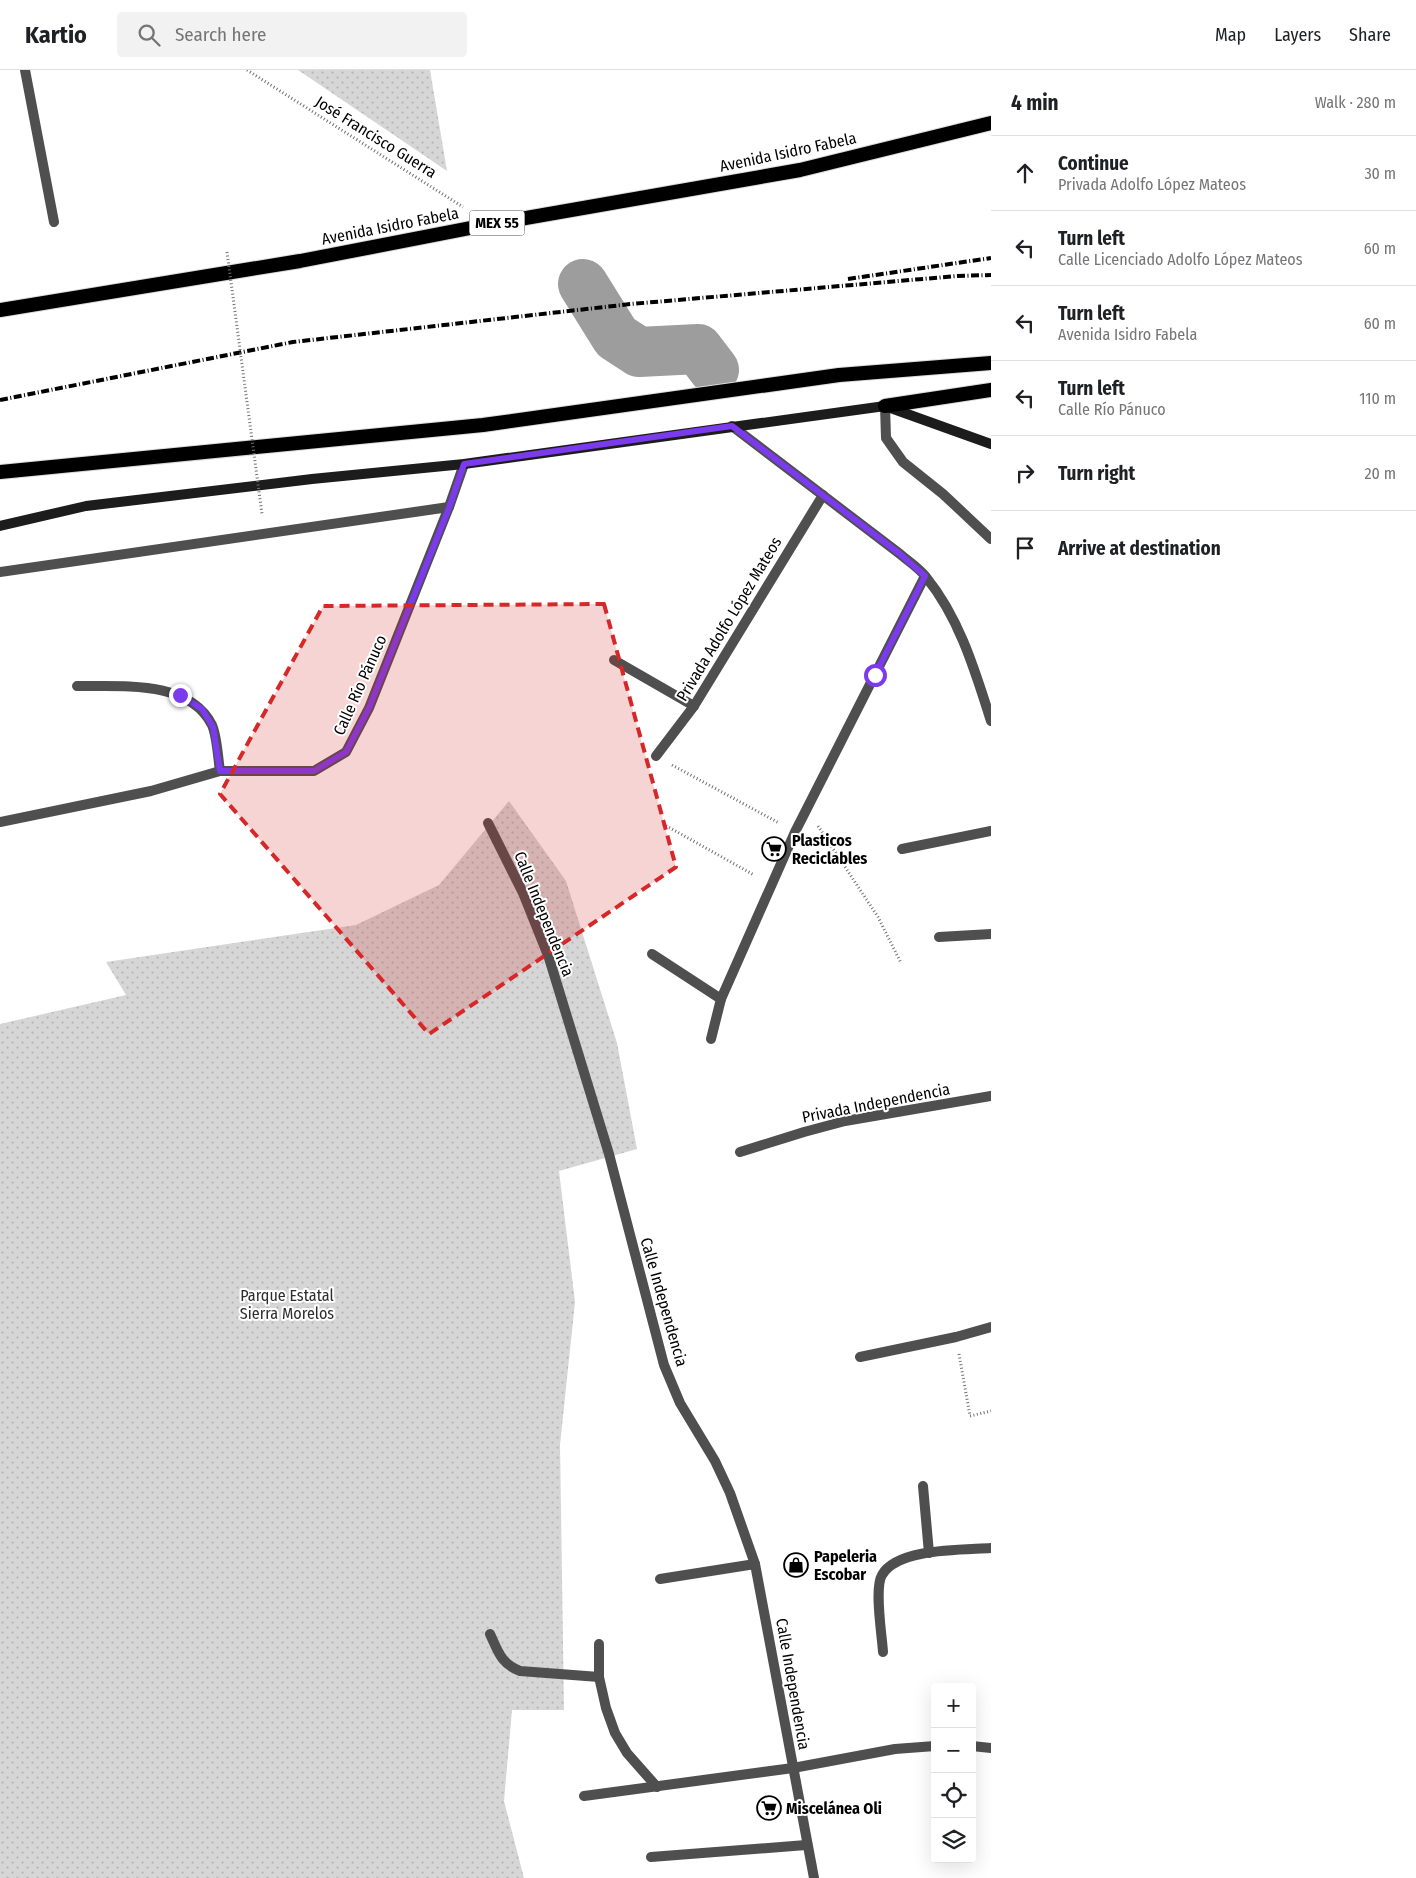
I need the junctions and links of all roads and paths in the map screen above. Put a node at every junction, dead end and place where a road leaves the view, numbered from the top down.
1 (26, 70) edge
2 (247, 70) edge
3 (991, 122) edge
4 (54, 222) dead end
5 (490, 224) junction
6 (227, 252) dead end
7 (0, 310) edge
8 (991, 363) edge
9 (991, 390) edge
10 (885, 406) junction
11 (732, 426) junction
12 (991, 444) edge
13 (464, 464) junction
14 (0, 472) edge
15 (823, 495) junction
16 (449, 508) junction
17 (262, 514) dead end
18 (0, 526) edge
19 (991, 540) edge
20 (0, 572) edge
21 (925, 576) junction
22 (614, 660) dead end
23 (78, 686) dead end
24 (694, 706) junction
25 (991, 721) edge
26 (656, 756) joint
27 (220, 771) junction
28 (807, 809) junction
29 (0, 822) edge
30 (488, 823) dead end
31 (663, 824) dead end
32 (991, 831) edge
33 (795, 832) junction
34 (902, 849) dead end
35 (772, 885) junction
36 (991, 934) edge
37 (939, 937) dead end
38 (652, 954) dead end
39 (901, 963) dead end
40 (722, 999) junction
41 (711, 1039) dead end
42 (991, 1096) edge
43 (740, 1152) dead end
44 (991, 1327) edge
45 (956, 1336) junction
46 (860, 1357) dead end
47 (991, 1411) edge
48 (923, 1486) dead end
49 (991, 1548) edge
50 (929, 1553) junction
51 (755, 1564) junction
52 (660, 1579) dead end
53 (490, 1634) dead end
54 (599, 1644) dead end
55 (883, 1652) dead end
56 (599, 1677) junction
57 (931, 1746) edge
58 (976, 1746) edge
59 (991, 1748) edge
60 (793, 1768) junction
61 (657, 1787) junction
62 (584, 1796) dead end
63 (806, 1846) junction
64 (651, 1858) dead end
65 (814, 1878) edge

1 - 4 street
2 - 5 path, José Francisco Guerra
3 - 5 highway, Avenida Isidro Fabela / MEX 55
5 - 7 highway, Avenida Isidro Fabela / MEX 55
6 - 17 path, bridge
8 - 14 highway
9 - 10 highway
10 - 11 main road
10 - 12 main road
10 - 19 street
11 - 13 main road
11 - 15 street
13 - 16 street, Calle Río Pánuco
13 - 18 main road
15 - 21 street
15 - 24 street, Privada Adolfo López Mateos
16 - 20 street
16 - 27 street, Calle Río Pánuco
21 - 25 street
21 - 28 street
22 - 24 street
23 - 27 street
24 - 26 street, Privada Adolfo López Mateos
26 - 33 path
27 - 29 street, Calle Río Pánuco
28 - 33 street
28 - 39 path
30 - 51 street, Calle Independencia
31 - 35 path
32 - 34 street
33 - 35 street
35 - 40 street
36 - 37 street
38 - 40 street
40 - 41 street
42 - 43 street, Privada Independencia
44 - 45 street
45 - 46 street
45 - 47 path
48 - 50 street
49 - 50 street
50 - 55 street
51 - 52 street
51 - 60 street, Calle Independencia
53 - 56 street
54 - 56 street
56 - 61 street
57 - 60 street
58 - 59 street
60 - 61 street
60 - 63 street, Calle Independencia
61 - 62 street
63 - 64 street
63 - 65 street, Calle Independencia

